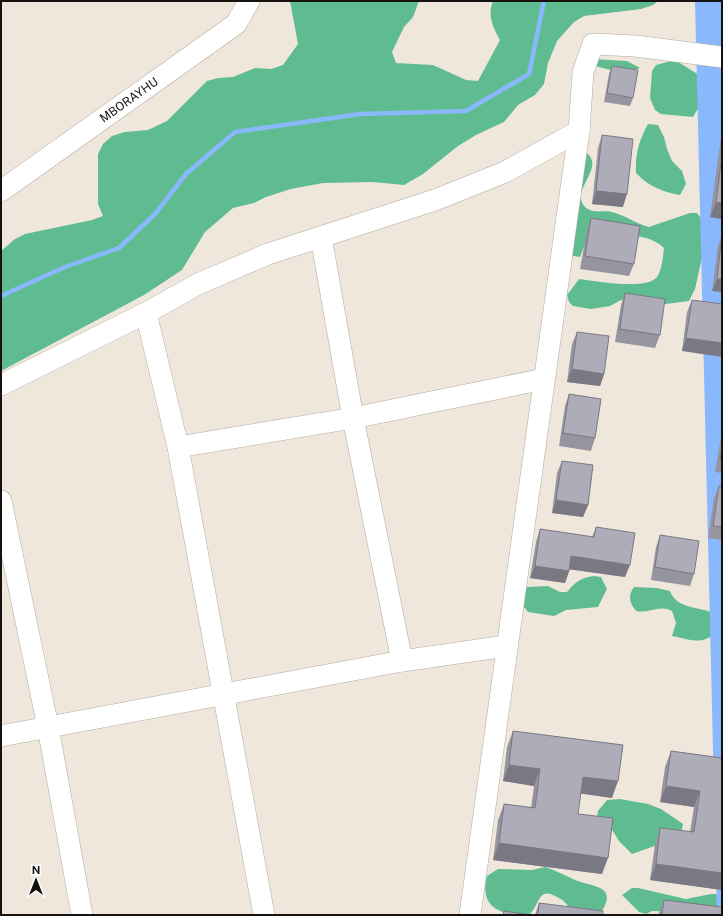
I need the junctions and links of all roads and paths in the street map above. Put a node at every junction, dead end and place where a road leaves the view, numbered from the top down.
1 (249, 1) edge
2 (722, 57) edge
3 (579, 131) junction
4 (1, 191) edge
5 (321, 237) junction
6 (146, 313) junction
7 (544, 379) junction
8 (1, 385) edge
9 (353, 418) junction
10 (178, 447) junction
11 (1, 501) edge
12 (506, 646) junction
13 (402, 661) junction
14 (224, 693) junction
15 (48, 727) junction
16 (1, 736) edge
17 (82, 915) edge
18 (264, 915) edge
19 (470, 915) edge

1 - 4 street, MBORAYHU
2 - 3 street
3 - 5 street
3 - 7 street
5 - 6 street
5 - 9 street
6 - 8 street
6 - 10 street
7 - 9 street
7 - 12 street
9 - 10 street
9 - 13 street
10 - 14 street
11 - 15 street
12 - 13 street
12 - 19 street
13 - 14 street
14 - 15 street
14 - 18 street
15 - 16 street
15 - 17 street

